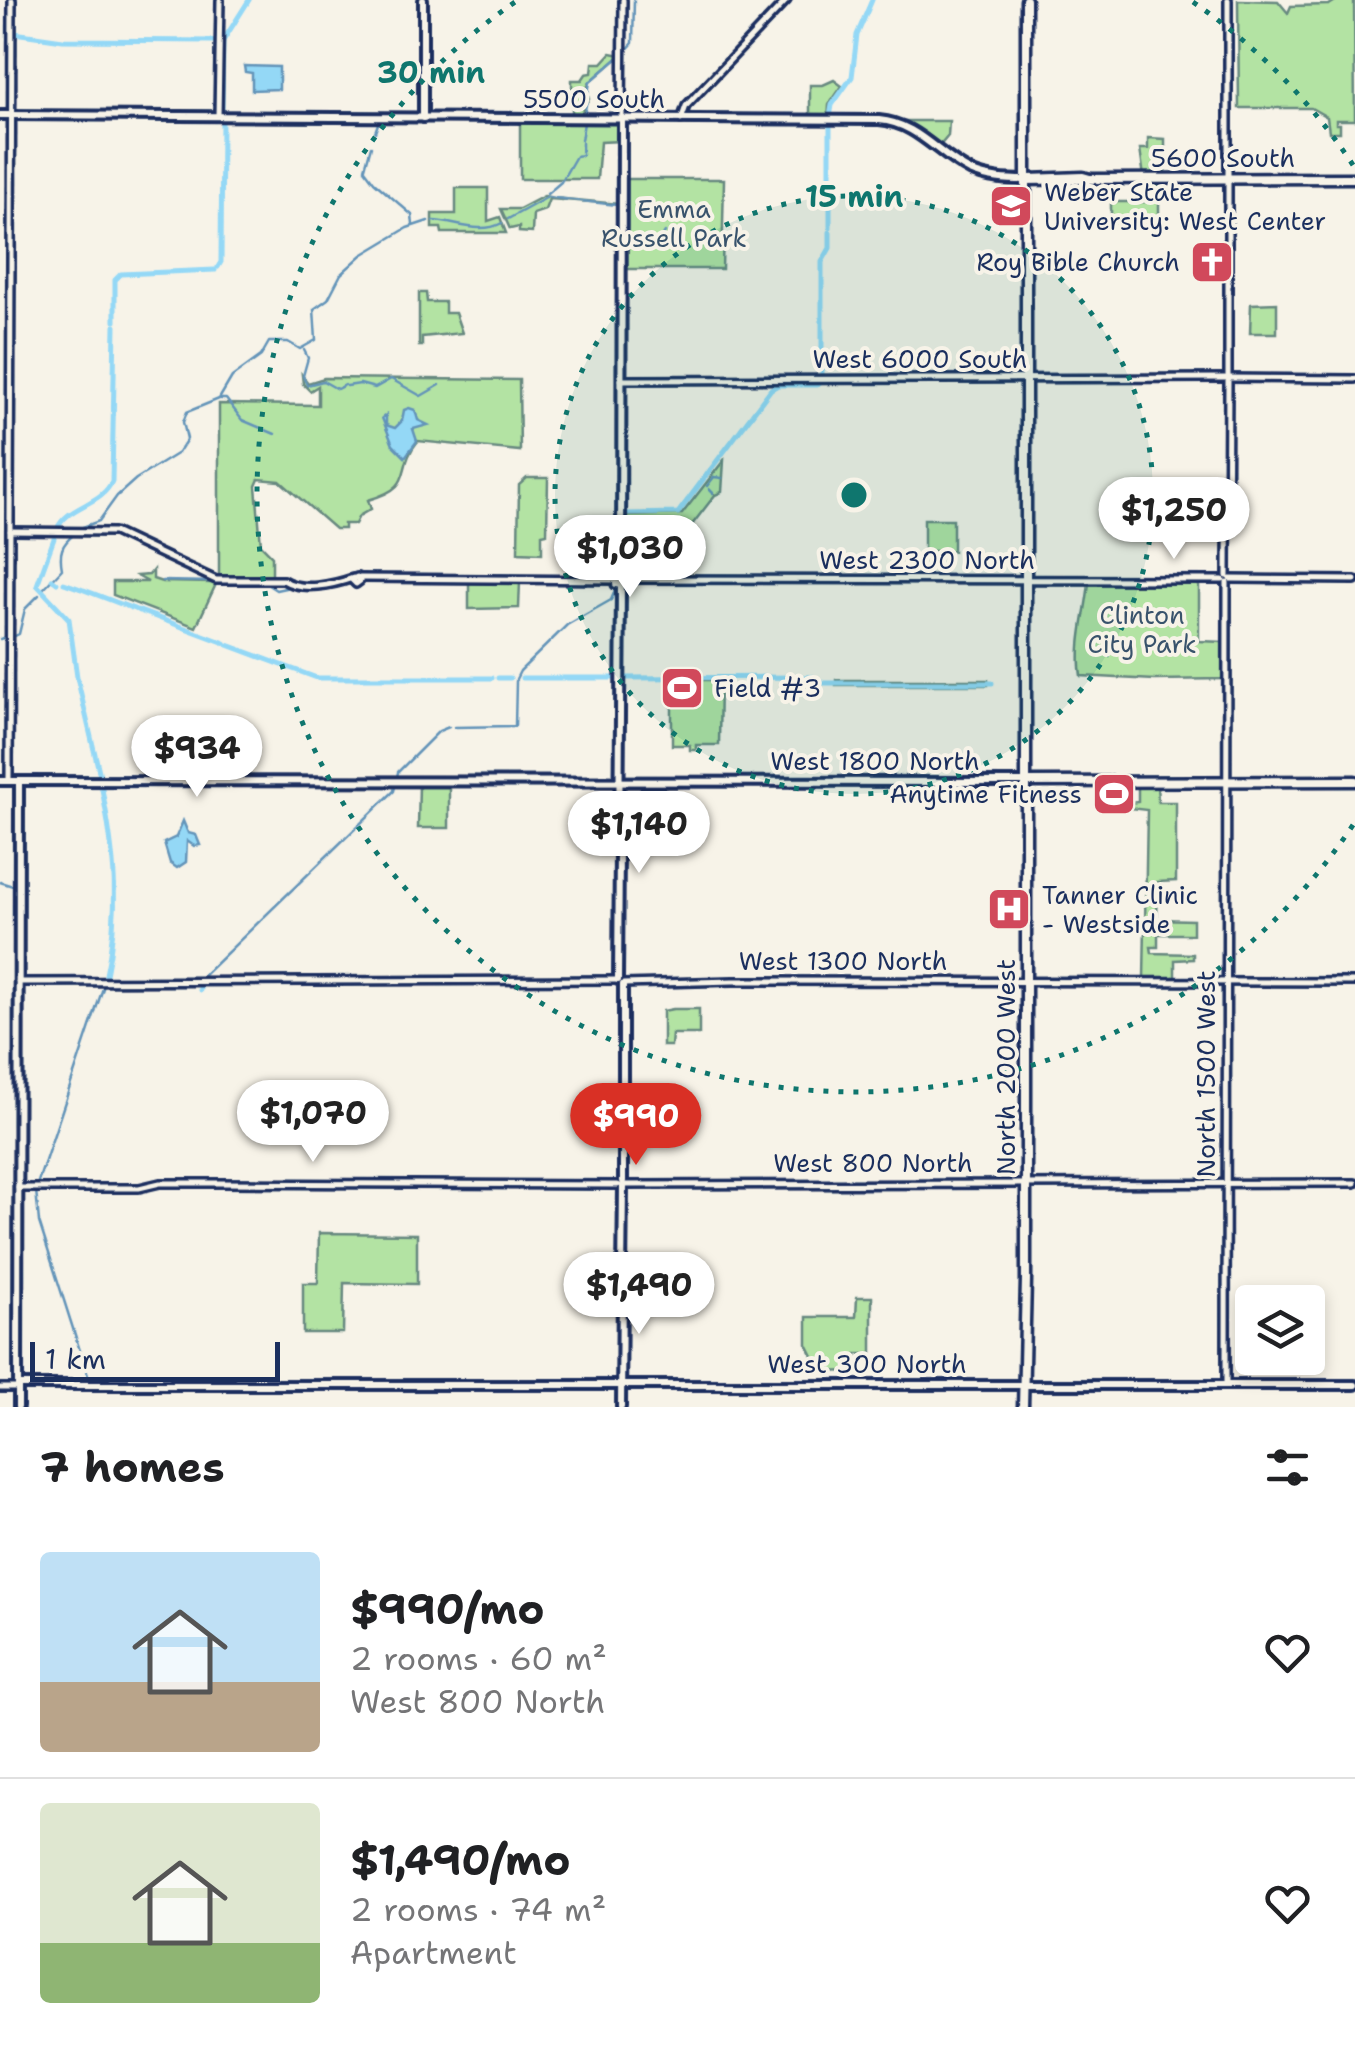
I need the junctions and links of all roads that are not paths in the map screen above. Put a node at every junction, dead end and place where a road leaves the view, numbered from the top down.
1 (12, 0) edge
2 (220, 0) edge
3 (423, 0) edge
4 (623, 0) edge
5 (787, 0) edge
6 (1026, 0) edge
7 (1228, 0) edge
8 (0, 115) edge
9 (12, 116) junction
10 (218, 116) junction
11 (422, 118) junction
12 (622, 120) junction
13 (681, 120) junction
14 (1227, 178) junction
15 (1355, 178) edge
16 (1026, 180) junction
17 (1355, 378) edge
18 (1025, 379) junction
19 (1227, 379) junction
20 (621, 380) junction
21 (10, 530) junction
22 (1227, 579) junction
23 (1025, 580) junction
24 (1355, 580) edge
25 (620, 582) junction
26 (1227, 781) junction
27 (1355, 781) edge
28 (4, 782) edge
29 (19, 782) junction
30 (621, 782) junction
31 (1026, 782) junction
32 (1026, 981) junction
33 (18, 982) junction
34 (622, 982) junction
35 (1226, 982) junction
36 (1355, 982) edge
37 (621, 1183) junction
38 (1026, 1183) junction
39 (1226, 1183) junction
40 (1355, 1183) edge
41 (18, 1188) junction
42 (621, 1384) junction
43 (1022, 1385) junction
44 (1226, 1385) junction
45 (1355, 1385) edge
46 (18, 1386) junction
47 (0, 1388) edge
48 (18, 1407) edge
49 (621, 1407) edge
50 (1022, 1407) edge

1 - 9 street
2 - 10 street
3 - 11 main road
4 - 12 street
5 - 13 street
6 - 16 main road, North 2000 West
7 - 14 street, North 1500 West
8 - 9 main road, 5500 South
9 - 10 main road, 5500 South
9 - 21 street
10 - 11 main road, 5500 South
11 - 12 main road, 5500 South
12 - 13 main road, 5500 South
12 - 20 main road
13 - 16 main road, 5500 South
14 - 15 main road, 5600 South
14 - 16 main road, 5600 South
14 - 19 street, North 1500 West
16 - 18 main road, North 2000 West
17 - 19 street, West 6000 South
18 - 19 street, West 6000 South
18 - 20 street, West 6000 South
18 - 23 main road, North 2000 West
19 - 22 street, North 1500 West
20 - 25 main road
21 - 25 street, West 2300 North
21 - 28 street
22 - 23 street, West 2300 North
22 - 24 street, West 2300 North
22 - 26 street, North 1500 West
23 - 25 street, West 2300 North
23 - 31 main road, North 2000 West
25 - 30 main road
26 - 27 main road, West 1800 North
26 - 31 main road, West 1800 North
26 - 35 street, North 1500 West
28 - 29 main road, West 1800 North
29 - 30 main road, West 1800 North
29 - 33 main road
30 - 31 main road, West 1800 North
30 - 34 main road
31 - 32 main road, North 2000 West
32 - 34 street, West 1300 North
32 - 35 street, West 1300 North
32 - 38 main road, North 2000 West
33 - 34 street, West 1300 North
33 - 41 main road
34 - 37 main road
35 - 36 street, West 1300 North
35 - 39 street, North 1500 West
37 - 38 street, West 800 North
37 - 41 street, West 800 North
37 - 42 main road
38 - 39 street, West 800 North
38 - 43 main road, North 2000 West
39 - 40 street, West 800 North
39 - 44 street, North 1500 West
41 - 46 main road
42 - 43 main road, West 300 North
42 - 46 main road, West 300 North
42 - 49 main road
43 - 44 main road, West 300 North
43 - 50 main road, North 2000 West
44 - 45 main road, West 300 North
46 - 47 street, West 300 North
46 - 48 main road

